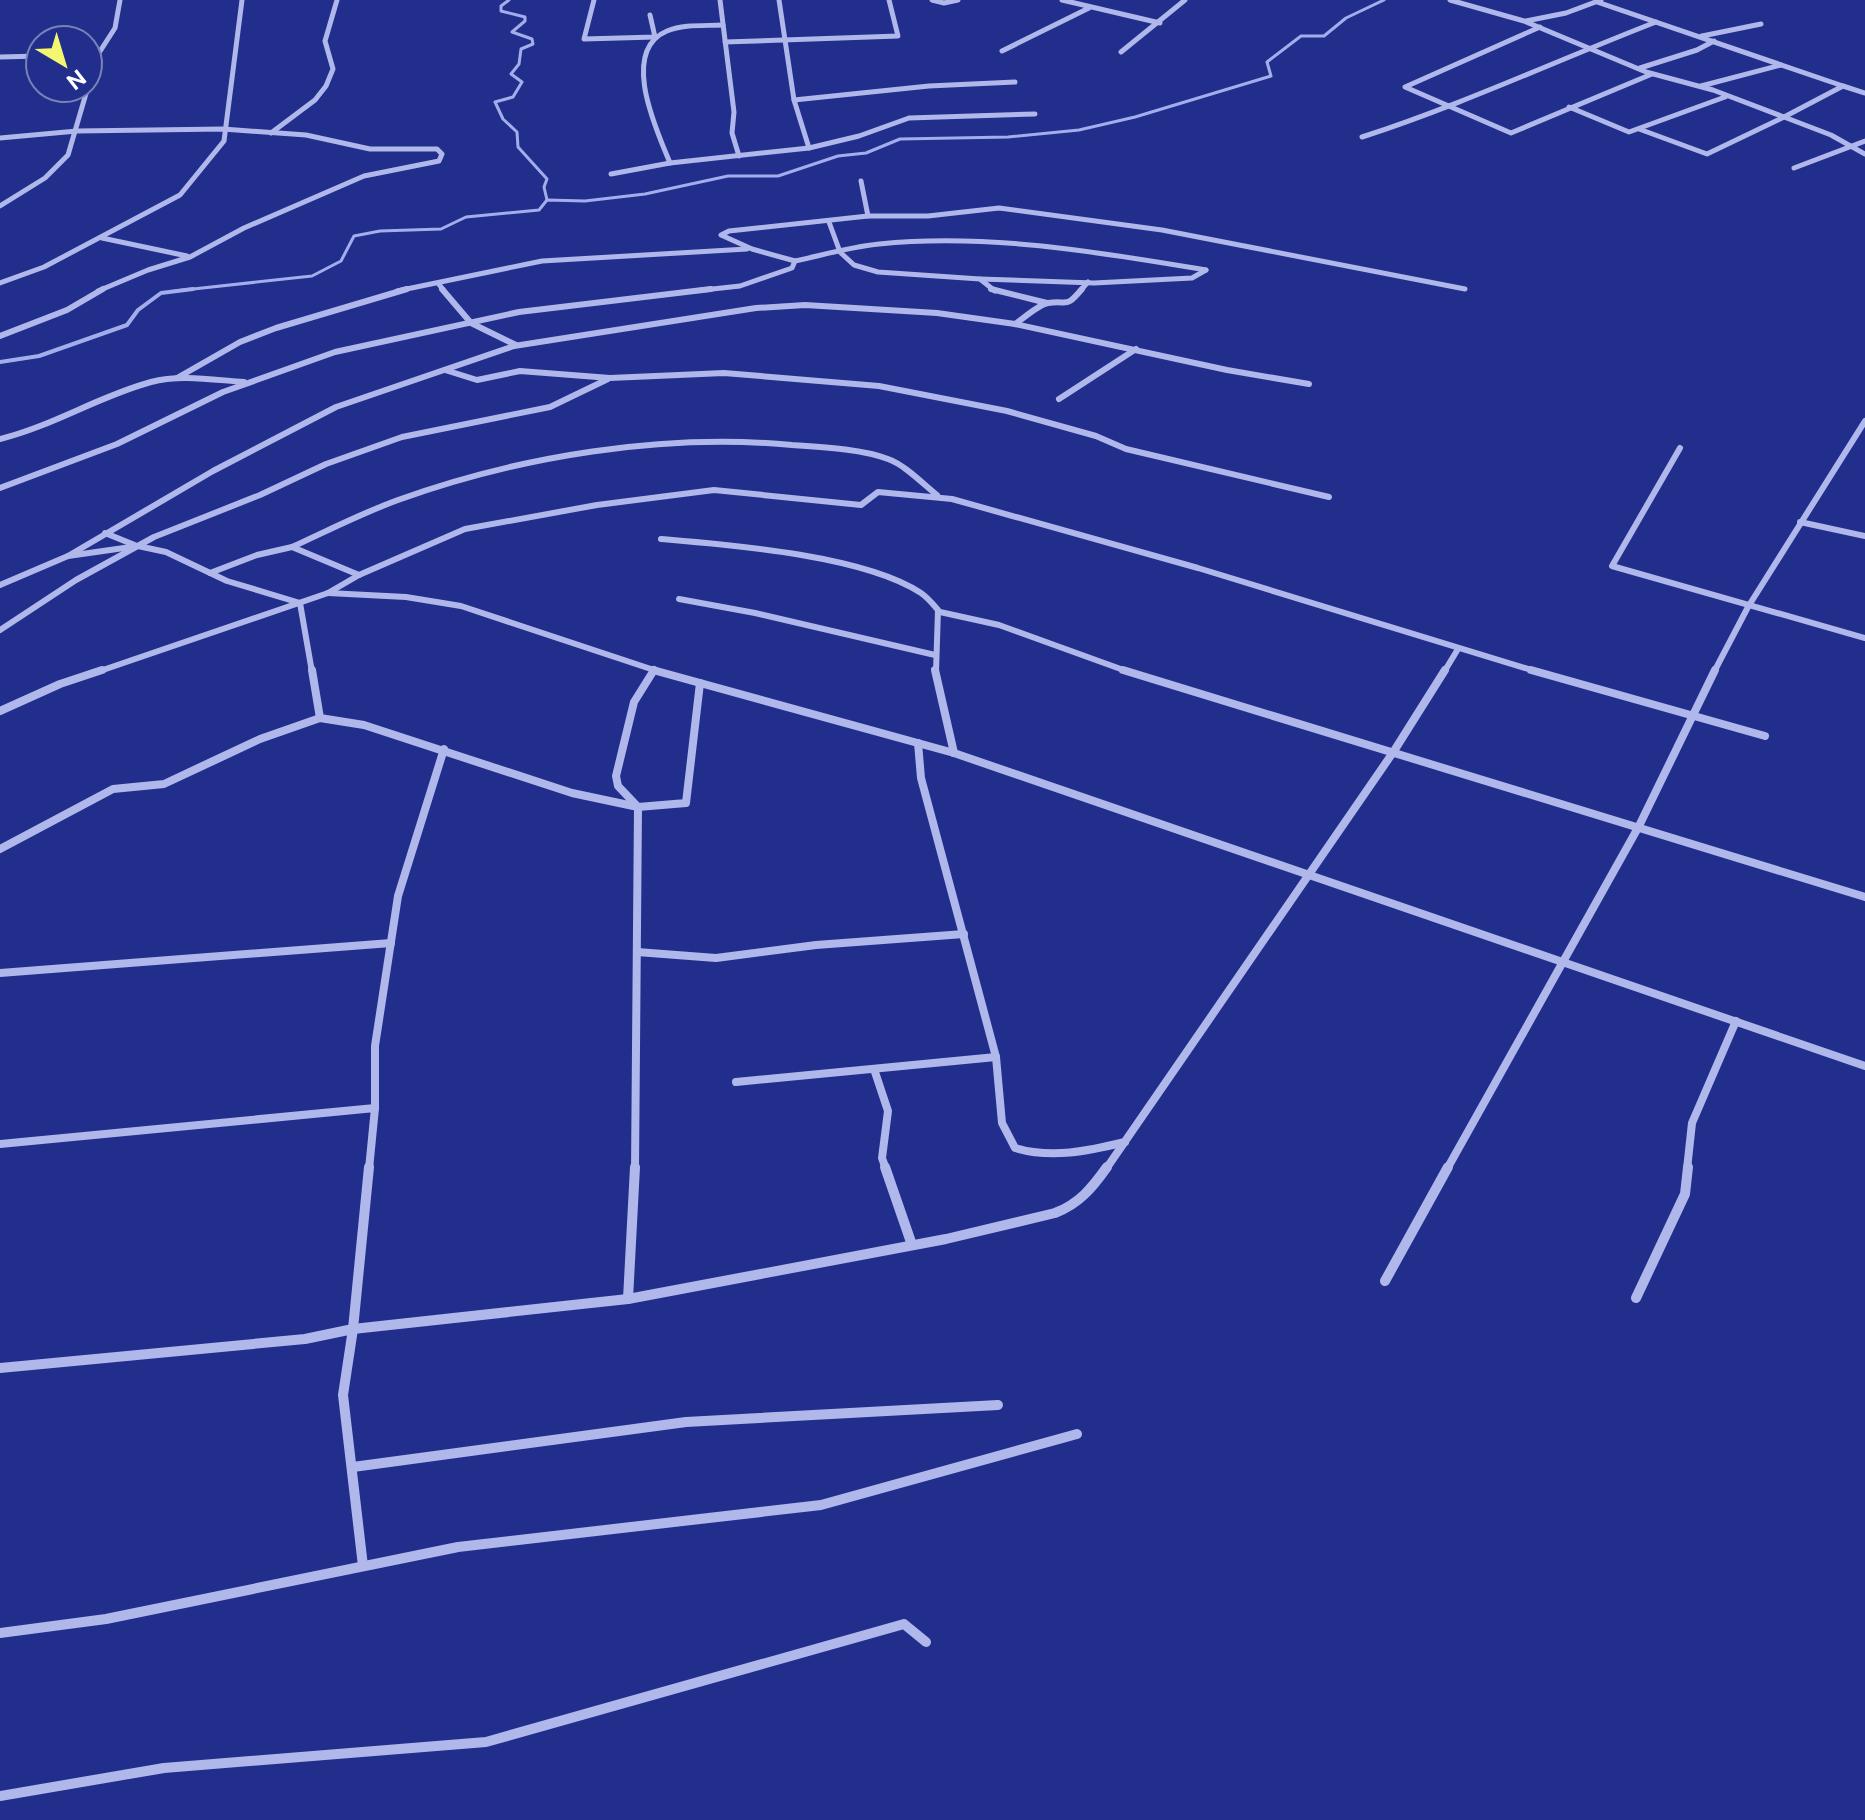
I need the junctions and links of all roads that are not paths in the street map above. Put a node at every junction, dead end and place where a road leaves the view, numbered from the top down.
1 (120, 0) edge
2 (242, 0) edge
3 (337, 0) edge
4 (594, 0) edge
5 (720, 0) edge
6 (779, 0) edge
7 (889, 0) edge
8 (932, 0) edge
9 (958, 0) edge
10 (1062, 0) edge
11 (1185, 0) edge
12 (1450, 0) edge
13 (1485, 0) edge
14 (1600, 1) edge
15 (1473, 6) junction
16 (1090, 7) junction
17 (650, 15) dead end
18 (1524, 21) junction
19 (1657, 21) junction
20 (1160, 23) junction
21 (1761, 24) dead end
22 (723, 25) junction
23 (1541, 27) junction
24 (1701, 36) junction
25 (655, 37) junction
26 (786, 41) junction
27 (1714, 41) junction
28 (725, 42) junction
29 (104, 46) edge
30 (1594, 48) junction
31 (1002, 51) dead end
32 (1121, 52) dead end
33 (24, 56) edge
34 (0, 57) edge
35 (1781, 65) junction
36 (1637, 68) junction
37 (1652, 74) junction
38 (1015, 82) dead end
39 (1700, 86) junction
40 (1843, 86) junction
41 (1865, 93) edge
42 (1729, 96) junction
43 (794, 100) junction
44 (84, 104) edge
45 (1569, 107) junction
46 (1447, 108) junction
47 (1035, 114) dead end
48 (1784, 117) junction
49 (223, 129) junction
50 (1639, 129) junction
51 (77, 131) junction
52 (270, 133) junction
53 (1362, 137) dead end
54 (0, 138) edge
55 (1865, 141) edge
56 (1853, 146) junction
57 (809, 148) junction
58 (1865, 154) edge
59 (739, 156) junction
60 (670, 163) junction
61 (1794, 168) dead end
62 (611, 174) dead end
63 (861, 181) dead end
64 (0, 206) edge
65 (868, 216) junction
66 (829, 222) junction
67 (102, 238) junction
68 (752, 249) junction
69 (840, 252) junction
70 (190, 257) junction
71 (795, 261) junction
72 (980, 279) junction
73 (1088, 282) junction
74 (0, 283) edge
75 (438, 283) junction
76 (1465, 289) dead end
77 (1032, 300) junction
78 (1047, 303) junction
79 (469, 322) junction
80 (1015, 324) junction
81 (0, 336) edge
82 (517, 346) junction
83 (1137, 348) junction
84 (445, 370) junction
85 (177, 378) junction
86 (610, 378) junction
87 (249, 382) junction
88 (1309, 384) dead end
89 (1059, 399) dead end
90 (1865, 421) edge
91 (0, 439) edge
92 (1680, 448) dead end
93 (0, 488) edge
94 (939, 496) junction
95 (1329, 497) dead end
96 (1800, 522) junction
97 (105, 533) junction
98 (1865, 536) edge
99 (661, 539) dead end
100 (138, 546) junction
101 (292, 547) junction
102 (68, 556) junction
103 (210, 573) junction
104 (359, 575) junction
105 (0, 585) edge
106 (328, 593) junction
107 (679, 599) dead end
108 (300, 603) junction
109 (1748, 607) junction
110 (940, 612) junction
111 (0, 630) edge
112 (1865, 638) edge
113 (1458, 649) junction
114 (935, 655) junction
115 (654, 670) junction
116 (700, 683) junction
117 (0, 711) edge
118 (1690, 716) junction
119 (320, 718) junction
120 (1765, 736) dead end
121 (918, 743) junction
122 (444, 749) junction
123 (1394, 751) junction
124 (954, 753) junction
125 (638, 807) junction
126 (1639, 826) junction
127 (0, 849) edge
128 (1308, 874) junction
129 (1865, 897) edge
130 (964, 934) junction
131 (391, 943) junction
132 (637, 952) junction
133 (1561, 963) junction
134 (0, 973) edge
135 (1736, 1021) junction
136 (996, 1057) junction
137 (1865, 1066) edge
138 (874, 1069) junction
139 (736, 1082) dead end
140 (375, 1108) junction
141 (1125, 1142) junction
142 (0, 1144) edge
143 (912, 1245) junction
144 (1385, 1281) dead end
145 (1636, 1298) dead end
146 (628, 1299) junction
147 (353, 1329) junction
148 (0, 1368) edge
149 (998, 1405) dead end
150 (1077, 1434) dead end
151 (353, 1467) junction
152 (363, 1566) junction
153 (0, 1633) edge
154 (926, 1642) dead end
155 (0, 1796) edge

1 - 29 street
2 - 49 street
3 - 52 street
4 - 25 street
5 - 22 street
6 - 26 street
7 - 26 street
8 - 9 street
10 - 16 street
11 - 20 street
12 - 15 street
13 - 15 street
14 - 18 street
14 - 19 street
15 - 18 street
16 - 20 street
16 - 31 street
17 - 25 street
18 - 23 street
19 - 24 street
19 - 30 street
20 - 32 street
21 - 24 street
22 - 25 street
22 - 28 street
23 - 30 street
23 - 46 street
24 - 27 street
25 - 60 street
26 - 28 street
26 - 43 street
27 - 35 street
27 - 36 street
28 - 59 street
30 - 36 street
30 - 46 street
33 - 34 street
35 - 39 street
35 - 40 street
36 - 37 street
37 - 39 street
37 - 45 street
38 - 43 street
39 - 42 street
40 - 41 street
40 - 48 street
42 - 48 street
42 - 50 street
43 - 57 street
44 - 51 street
45 - 46 street
45 - 50 street
46 - 53 street
47 - 57 street
48 - 50 street
48 - 56 street
49 - 51 street
49 - 52 street
49 - 67 street
51 - 54 street
51 - 64 street
52 - 70 street
55 - 56 street
56 - 58 street
56 - 61 street
57 - 59 street
59 - 60 street
60 - 62 street
63 - 65 street
65 - 66 street
65 - 76 street
66 - 68 street
66 - 69 street
67 - 70 street
67 - 74 street
68 - 71 street
68 - 75 street
69 - 71 street
69 - 72 street
69 - 73 street
70 - 81 street
71 - 79 street
72 - 73 street
72 - 77 street
73 - 78 street
75 - 79 street
75 - 85 street
77 - 78 street
77 - 80 street
78 - 80 street
79 - 82 street
79 - 87 street
80 - 82 street
80 - 83 street
82 - 84 street
83 - 88 street
83 - 89 street
84 - 86 street
84 - 97 street
85 - 87 street
85 - 91 street
86 - 95 street
86 - 100 street
87 - 93 street
90 - 96 street
92 - 109 street
94 - 101 street
94 - 104 street
94 - 113 street
96 - 98 street
96 - 109 street
97 - 100 street
97 - 102 street
99 - 110 street
100 - 102 street
100 - 103 street
100 - 111 street
101 - 103 street
101 - 104 street
102 - 105 street
103 - 108 street
104 - 106 street
106 - 108 street
106 - 115 street
107 - 114 street
108 - 117 street
108 - 119 street
109 - 112 street
109 - 118 street
110 - 114 street
110 - 123 street
113 - 118 street
113 - 123 street
114 - 124 street
115 - 116 street
115 - 125 street
116 - 121 street
116 - 125 street
118 - 120 street
118 - 126 street
119 - 122 street
119 - 127 street
121 - 124 street
121 - 130 street
122 - 125 street
122 - 131 street
123 - 126 street
123 - 128 street
124 - 128 street
125 - 132 street
126 - 129 street
126 - 133 street
128 - 133 street
128 - 141 street
130 - 132 street
130 - 136 street
131 - 134 street
131 - 140 street
132 - 146 street
133 - 135 street
133 - 144 street
135 - 137 street
135 - 145 street
136 - 138 street
136 - 141 street
138 - 139 street
138 - 143 street
140 - 142 street
140 - 147 street
141 - 143 street
143 - 146 street
146 - 147 street
147 - 148 street
147 - 151 street
149 - 151 street
150 - 152 street
151 - 152 street
152 - 153 street
154 - 155 street

